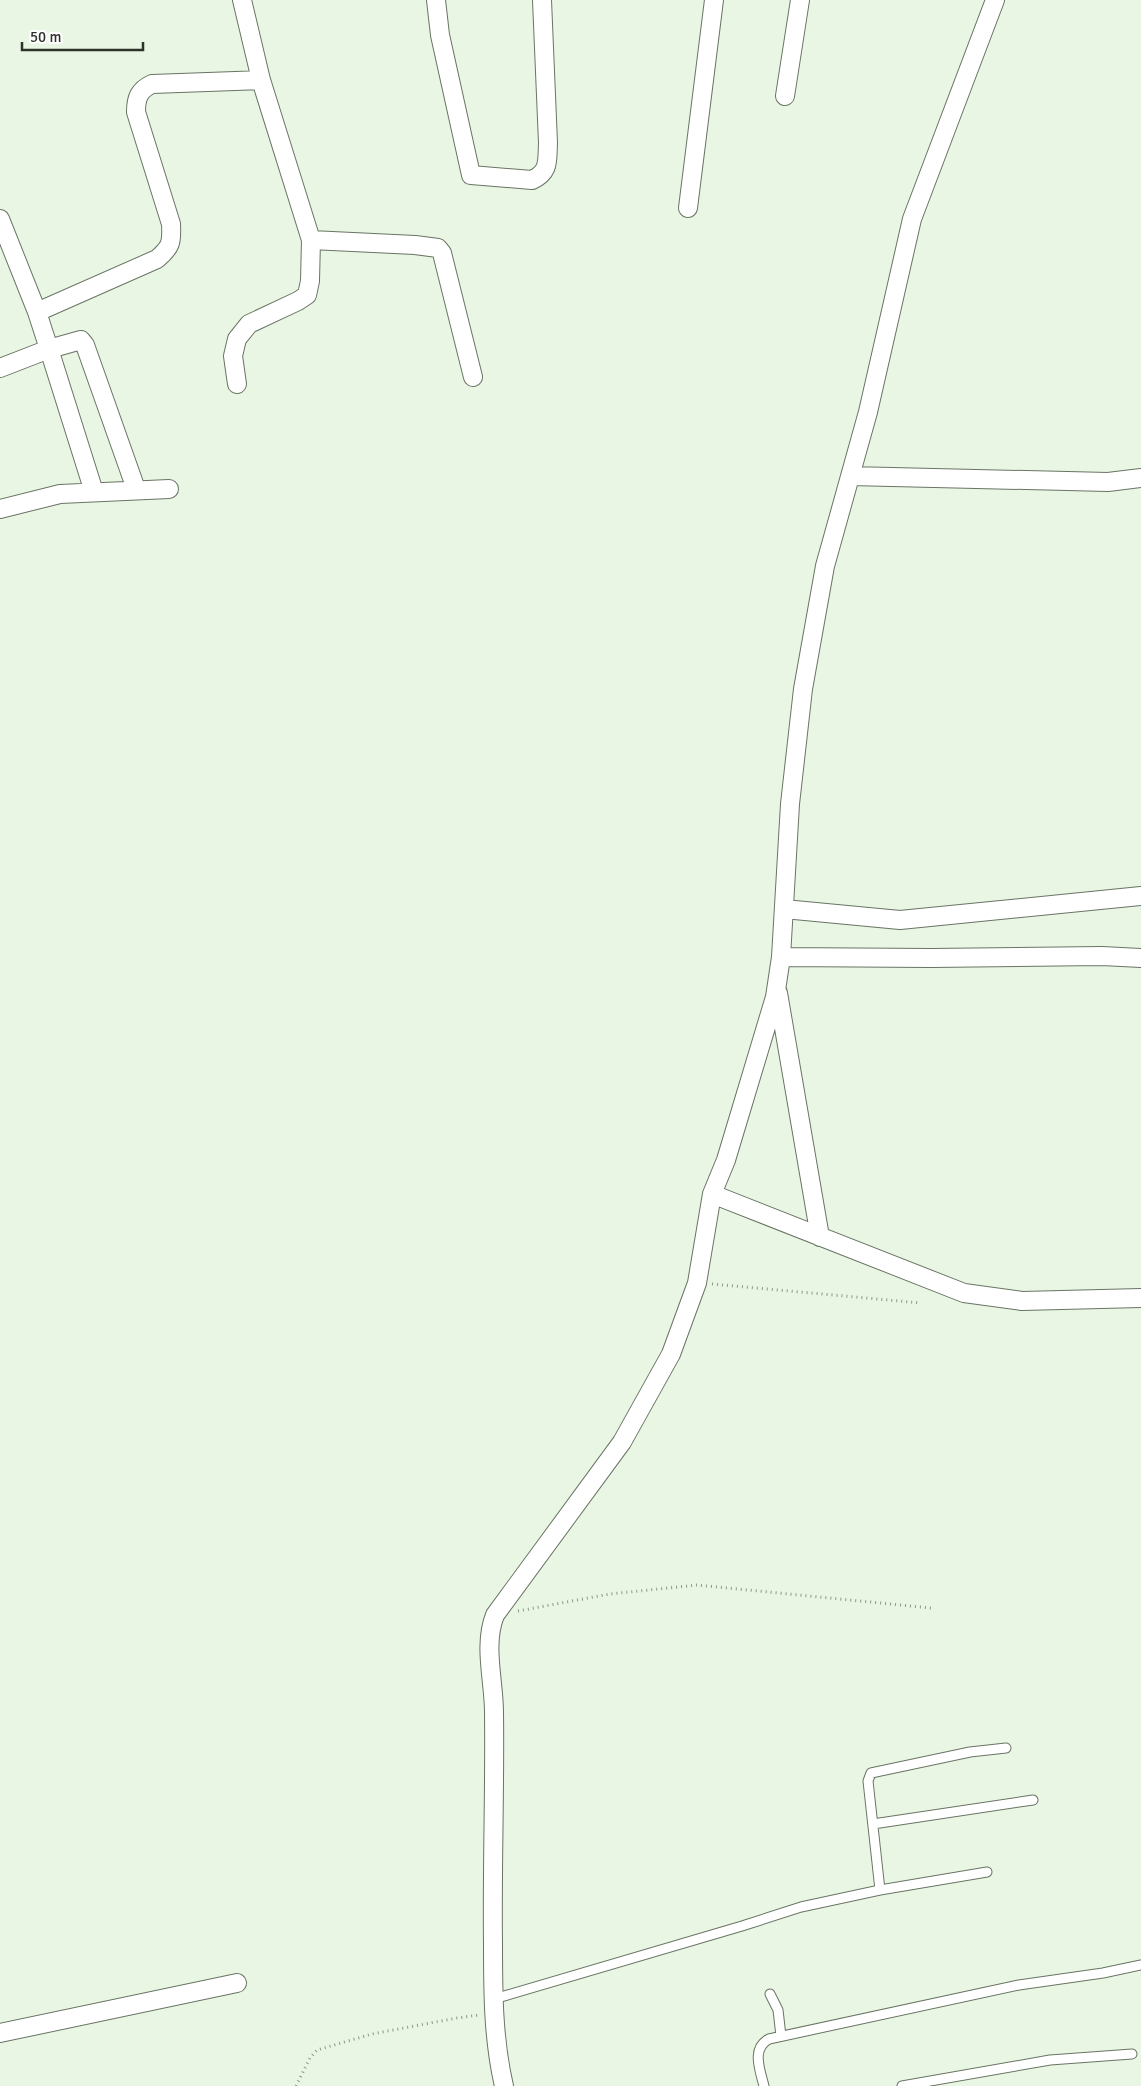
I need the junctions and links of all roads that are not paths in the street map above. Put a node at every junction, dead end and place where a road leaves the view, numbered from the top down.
1 (242, 0) edge
2 (436, 0) edge
3 (542, 0) edge
4 (714, 0) edge
5 (800, 0) edge
6 (995, 0) edge
7 (261, 80) junction
8 (785, 96) dead end
9 (688, 208) dead end
10 (0, 219) edge
11 (312, 240) junction
12 (37, 312) junction
13 (49, 349) junction
14 (0, 368) edge
15 (473, 377) dead end
16 (237, 384) dead end
17 (850, 476) junction
18 (1141, 478) edge
19 (169, 488) dead end
20 (136, 489) junction
21 (94, 492) junction
22 (0, 509) edge
23 (1141, 896) edge
24 (784, 909) junction
25 (781, 957) junction
26 (1141, 958) edge
27 (776, 986) junction
28 (712, 1194) junction
29 (820, 1237) junction
30 (1141, 1298) edge
31 (1006, 1748) dead end
32 (1033, 1800) dead end
33 (873, 1824) junction
34 (987, 1872) dead end
35 (880, 1890) junction
36 (1141, 1965) edge
37 (237, 1983) dead end
38 (770, 1994) dead end
39 (494, 2006) junction
40 (0, 2033) edge
41 (782, 2036) junction
42 (1132, 2054) dead end
43 (504, 2086) edge
44 (764, 2086) edge
45 (902, 2086) edge

1 - 7 street
2 - 3 street
4 - 9 street
5 - 8 street
6 - 17 street
7 - 11 street
7 - 12 street
10 - 12 street
11 - 15 street
11 - 16 street
12 - 13 street
13 - 14 street
13 - 20 street
13 - 21 street
17 - 18 street
17 - 24 street
19 - 20 street
20 - 21 street
21 - 22 street
23 - 24 street
24 - 25 street
25 - 26 street
25 - 27 street
27 - 28 street
27 - 29 street
28 - 29 street
28 - 39 street
29 - 30 street
31 - 33 lane
32 - 33 lane
33 - 35 lane
34 - 35 lane
35 - 39 lane
36 - 41 lane
37 - 40 street
38 - 41 lane
39 - 43 street
41 - 44 lane
42 - 45 lane

